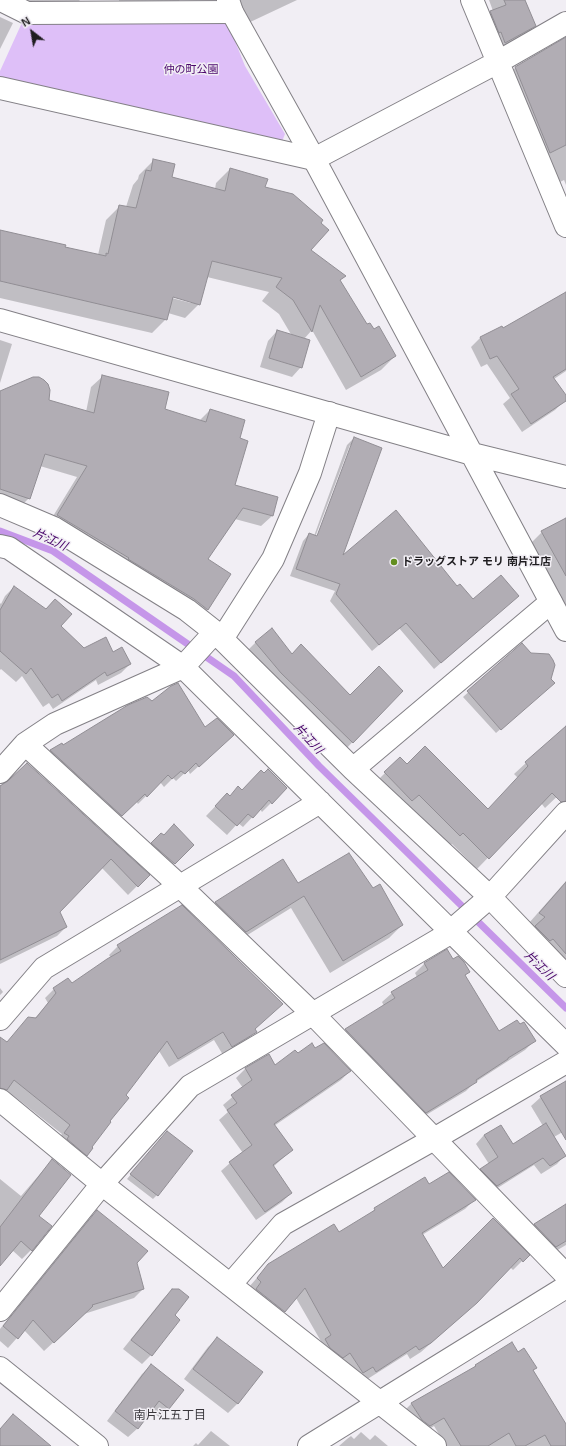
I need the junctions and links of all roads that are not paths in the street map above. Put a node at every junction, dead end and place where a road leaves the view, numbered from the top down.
1 (1, 0) edge
2 (472, 0) edge
3 (230, 6) edge
4 (566, 23) edge
5 (498, 62) junction
6 (0, 88) edge
7 (314, 160) junction
8 (566, 226) edge
9 (0, 320) edge
10 (329, 413) junction
11 (472, 454) junction
12 (566, 477) edge
13 (0, 505) edge
14 (0, 546) edge
15 (551, 602) junction
16 (566, 630) edge
17 (218, 635) junction
18 (184, 667) junction
19 (25, 744) junction
20 (353, 769) junction
21 (0, 772) edge
22 (320, 802) junction
23 (566, 813) edge
24 (180, 886) junction
25 (490, 897) junction
26 (451, 931) junction
27 (566, 976) edge
28 (313, 1014) junction
29 (0, 1019) edge
30 (566, 1045) edge
31 (566, 1062) edge
32 (0, 1100) edge
33 (434, 1139) junction
34 (102, 1184) junction
35 (566, 1275) edge
36 (230, 1285) junction
37 (566, 1287) edge
38 (0, 1310) edge
39 (0, 1368) edge
40 (379, 1402) junction
41 (97, 1446) edge
42 (309, 1446) edge
43 (436, 1446) edge

1 - 3 street
2 - 5 street
3 - 7 street
4 - 5 street
5 - 7 street
5 - 8 street
6 - 7 street
7 - 11 street
9 - 10 street
10 - 11 street
10 - 17 street
11 - 12 street
11 - 15 street
13 - 17 street
14 - 18 street
15 - 16 street
15 - 20 street
17 - 18 street
17 - 20 street
18 - 19 street
18 - 22 street
19 - 21 street
19 - 24 street
20 - 25 street
22 - 24 street
22 - 26 street
23 - 25 street
24 - 28 street
24 - 29 street
25 - 26 street
25 - 27 street
26 - 28 street
26 - 30 street
28 - 33 street
28 - 34 street
31 - 33 street
32 - 34 street
33 - 35 street
33 - 36 street
34 - 36 street
34 - 38 street
36 - 40 street
37 - 40 street
39 - 41 street
40 - 42 street
40 - 43 street

